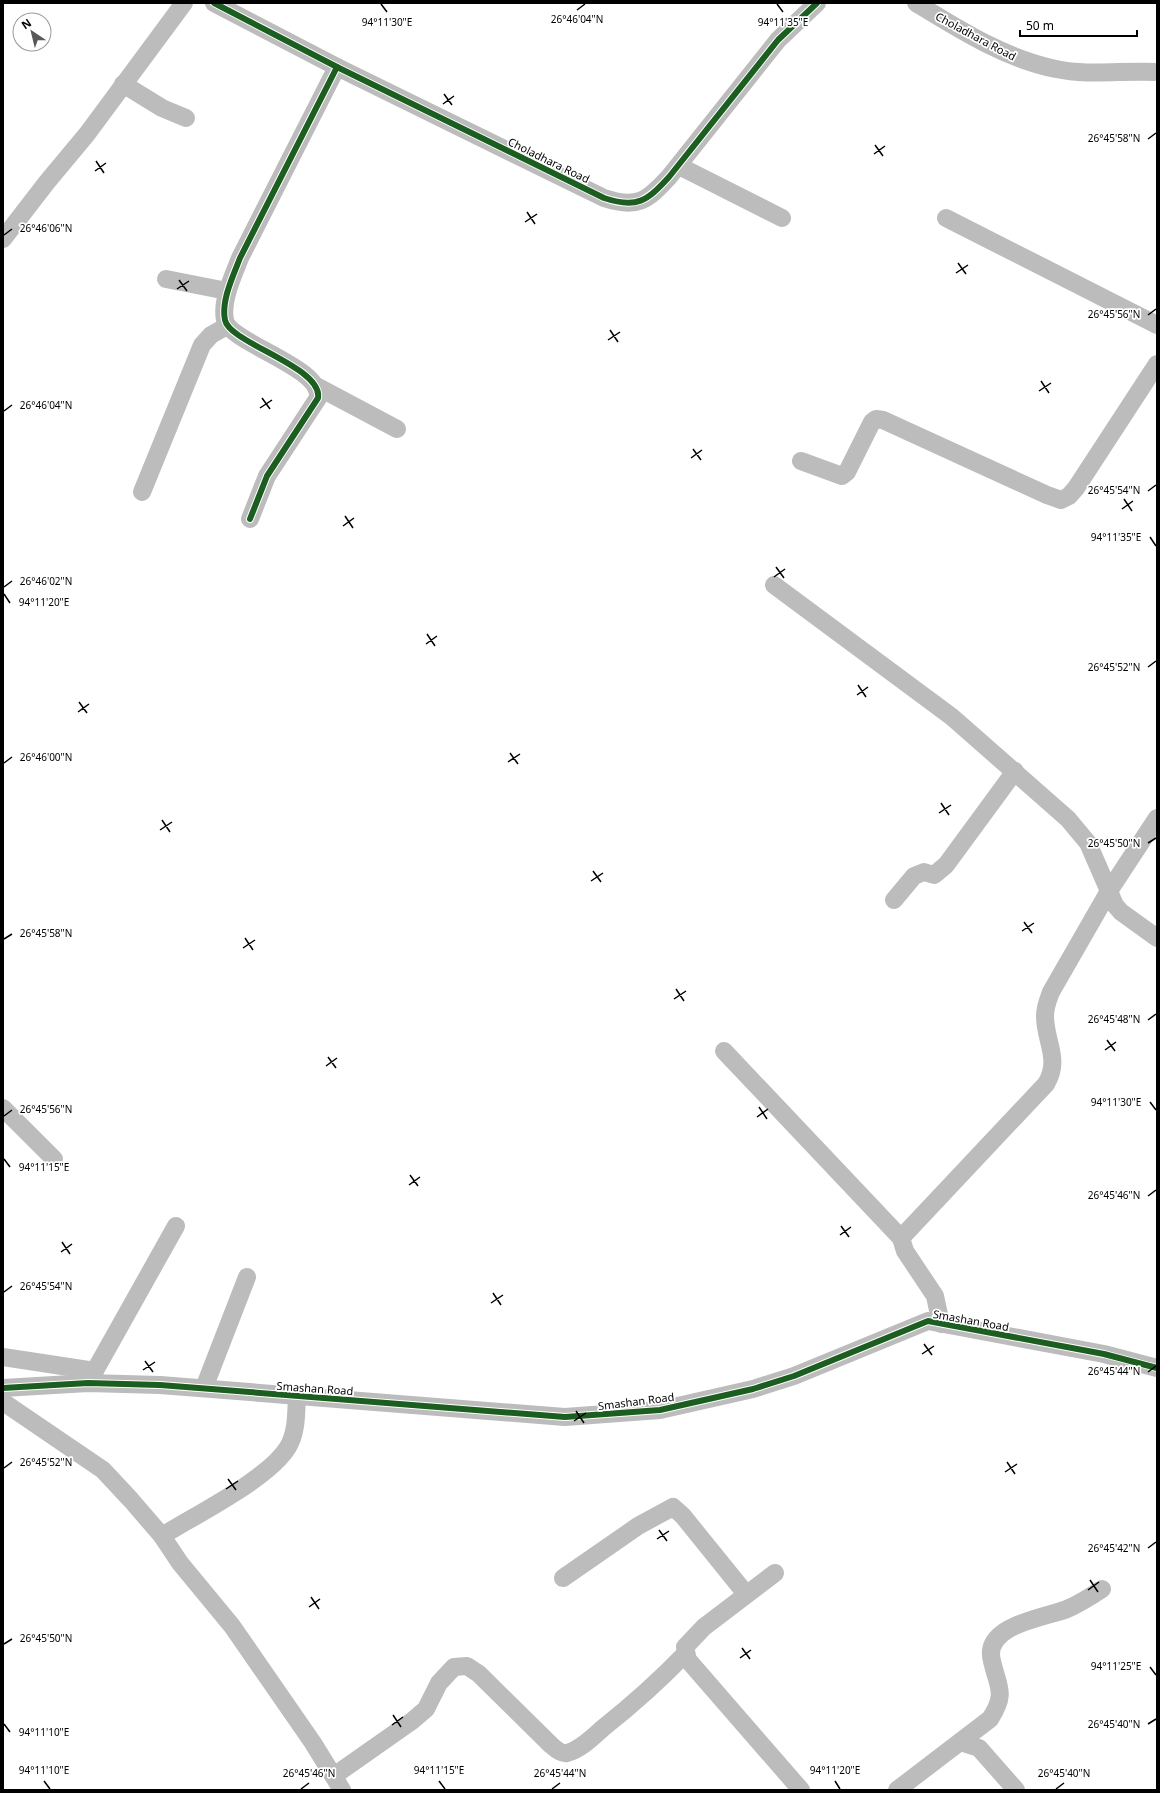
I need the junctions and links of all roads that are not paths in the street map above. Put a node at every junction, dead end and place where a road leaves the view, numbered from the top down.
1 (184, 3) edge
2 (214, 3) edge
3 (817, 3) edge
4 (916, 3) edge
5 (337, 67) junction
6 (1157, 72) edge
7 (123, 84) junction
8 (186, 118) dead end
9 (678, 166) junction
10 (782, 218) dead end
11 (946, 218) dead end
12 (3, 238) edge
13 (166, 279) dead end
14 (227, 291) junction
15 (1157, 325) edge
16 (227, 326) junction
17 (1157, 364) edge
18 (318, 387) junction
19 (397, 429) dead end
20 (801, 461) dead end
21 (142, 492) dead end
22 (250, 519) dead end
23 (774, 584) dead end
24 (1014, 771) junction
25 (1157, 818) edge
26 (1109, 891) junction
27 (894, 900) dead end
28 (1157, 938) edge
29 (724, 1051) dead end
30 (3, 1108) edge
31 (54, 1159) dead end
32 (176, 1226) dead end
33 (901, 1238) junction
34 (247, 1277) dead end
35 (941, 1324) junction
36 (3, 1358) edge
37 (1157, 1368) edge
38 (92, 1377) junction
39 (3, 1388) edge
40 (204, 1388) junction
41 (297, 1396) junction
42 (3, 1402) edge
43 (162, 1536) junction
44 (775, 1573) dead end
45 (563, 1578) dead end
46 (1102, 1589) dead end
47 (746, 1594) junction
48 (685, 1654) junction
49 (960, 1742) junction
50 (339, 1782) edge
51 (801, 1790) edge
52 (897, 1790) edge
53 (1016, 1790) edge

1 - 7 street
2 - 5 street, Choladhara Road
3 - 9 street, Choladhara Road
4 - 6 street, Choladhara Road
5 - 9 street, Choladhara Road
5 - 14 street
7 - 8 street
7 - 12 street
9 - 10 street
11 - 15 street
13 - 14 street
14 - 16 street
16 - 18 street
16 - 21 street
17 - 20 street
18 - 19 street
18 - 22 street
23 - 24 street
24 - 26 street
24 - 27 street
25 - 26 street
26 - 28 street
26 - 33 street
29 - 33 street
30 - 31 street
32 - 38 street
33 - 35 street
34 - 40 street
35 - 37 street, Smashan Road
35 - 41 street, Smashan Road
36 - 38 street
38 - 39 street, Smashan Road
38 - 40 street, Smashan Road
40 - 41 street, Smashan Road
41 - 43 street
42 - 43 street
43 - 50 street
44 - 47 street
45 - 47 street
46 - 49 street
47 - 48 street
48 - 50 street
48 - 51 street
49 - 52 street
49 - 53 street

